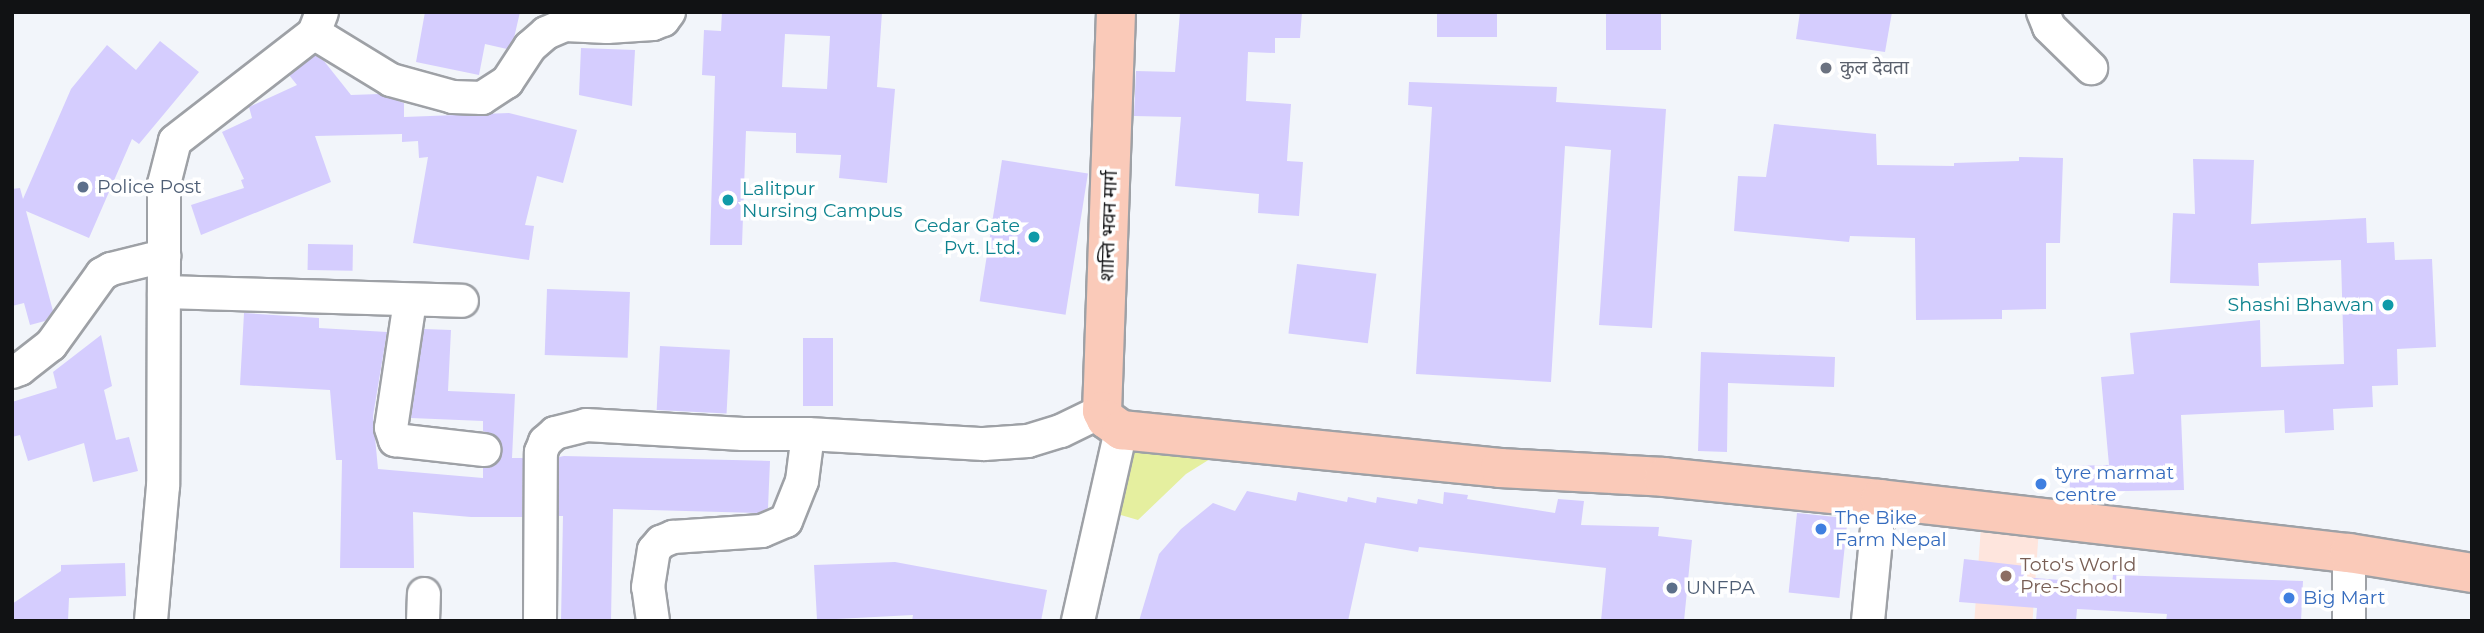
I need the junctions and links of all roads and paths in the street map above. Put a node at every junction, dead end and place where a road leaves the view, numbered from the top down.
1 (668, 12) edge
2 (1116, 12) edge
3 (2043, 12) edge
4 (318, 23) edge
5 (2091, 68) dead end
6 (164, 256) junction
7 (164, 292) junction
8 (410, 301) junction
9 (462, 301) dead end
10 (12, 372) edge
11 (1111, 421) junction
12 (808, 434) junction
13 (484, 450) dead end
14 (1880, 499) junction
15 (2349, 553) junction
16 (2472, 573) edge
17 (151, 621) edge
18 (540, 621) edge
19 (653, 621) edge
20 (1078, 621) edge
21 (1868, 621) edge
22 (2348, 621) edge

1 - 4 street
2 - 11 main road, शान्ति भवन मार्ग
3 - 5 street
4 - 6 street
6 - 7 street
6 - 10 street
7 - 8 street
7 - 17 street
8 - 9 street
8 - 13 street
11 - 12 street
11 - 14 main road
11 - 20 street
12 - 18 street
12 - 19 street
14 - 15 main road
14 - 21 street
15 - 16 main road
15 - 22 street

